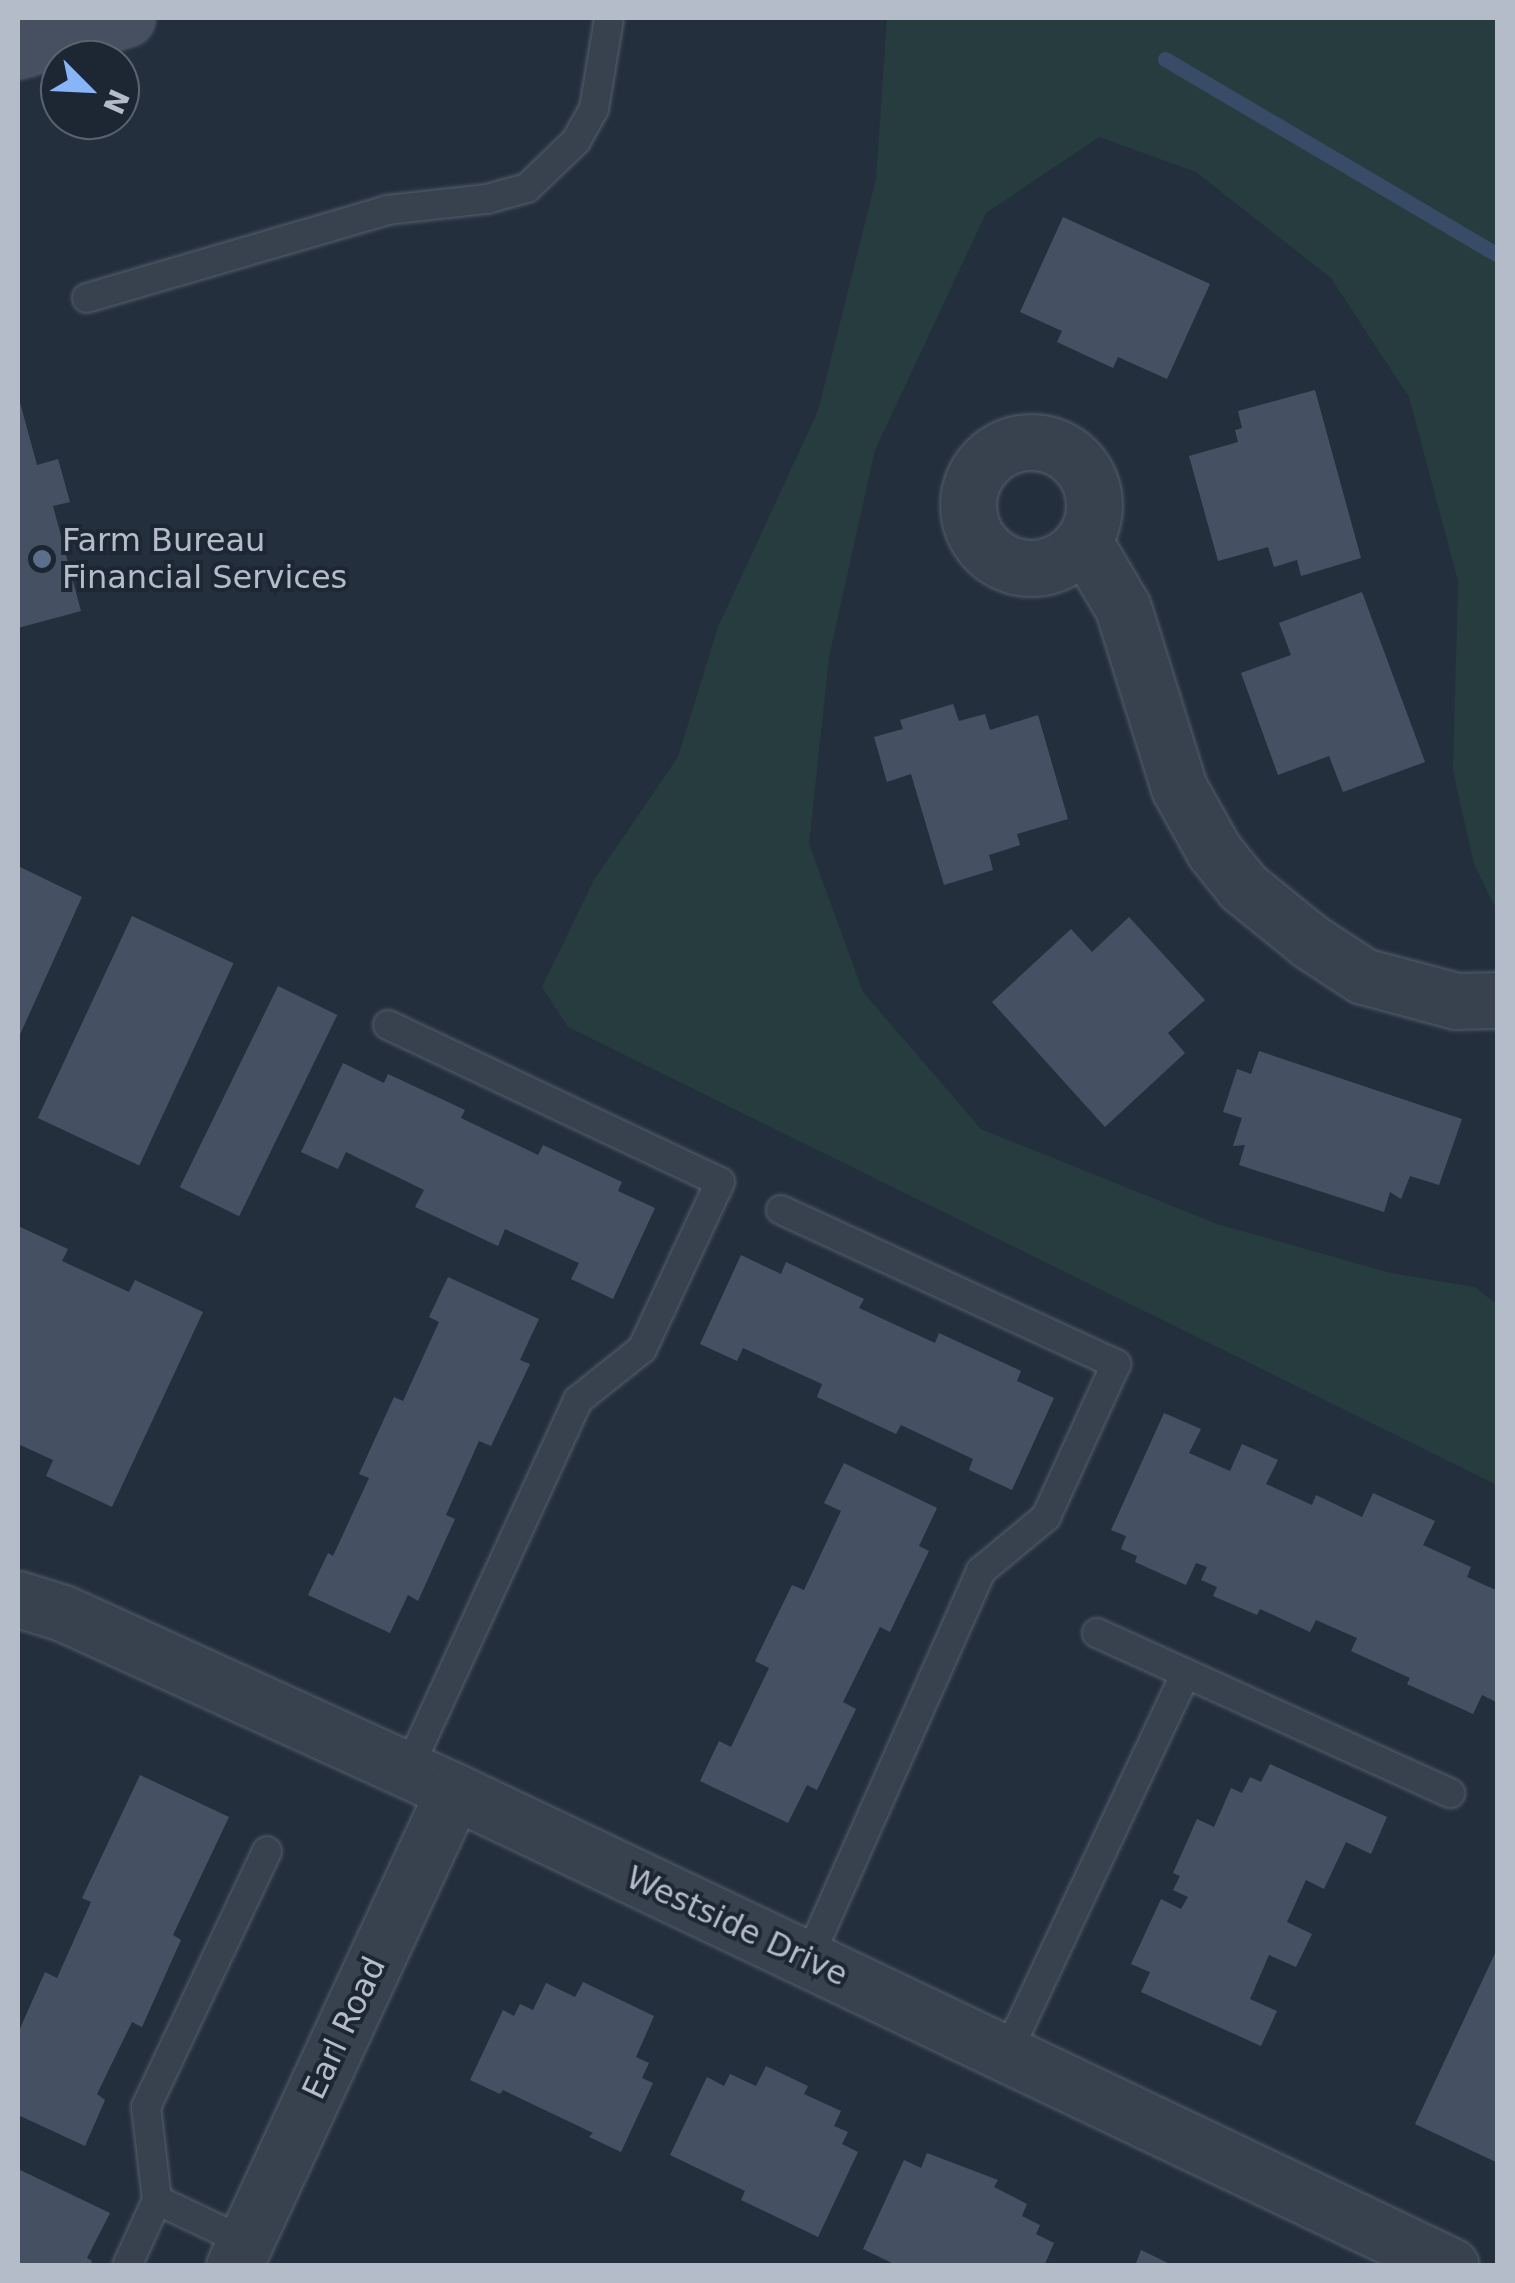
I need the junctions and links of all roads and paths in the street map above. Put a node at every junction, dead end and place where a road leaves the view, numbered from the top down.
1 (126, 18) edge
2 (609, 18) edge
3 (31, 51) edge
4 (87, 298) dead end
5 (1080, 546) dead end
6 (1498, 1000) edge
7 (388, 1025) dead end
8 (781, 1210) dead end
9 (18, 1599) edge
10 (1097, 1633) dead end
11 (1185, 1674) junction
12 (431, 1781) junction
13 (1450, 1793) dead end
14 (268, 1851) dead end
15 (808, 1959) junction
16 (1007, 2053) junction
17 (157, 2200) junction
18 (240, 2254) edge
19 (127, 2266) edge
20 (1450, 2266) edge

1 - 3 main road
2 - 4 lane
5 - 6 street
7 - 12 lane
8 - 15 lane
9 - 12 street, Westside Drive
10 - 11 lane
11 - 13 lane
11 - 16 lane
12 - 15 street, Westside Drive
12 - 18 street, Earl Road
14 - 17 lane
15 - 16 street, Westside Drive
16 - 20 street, Westside Drive
17 - 18 lane
17 - 19 lane

